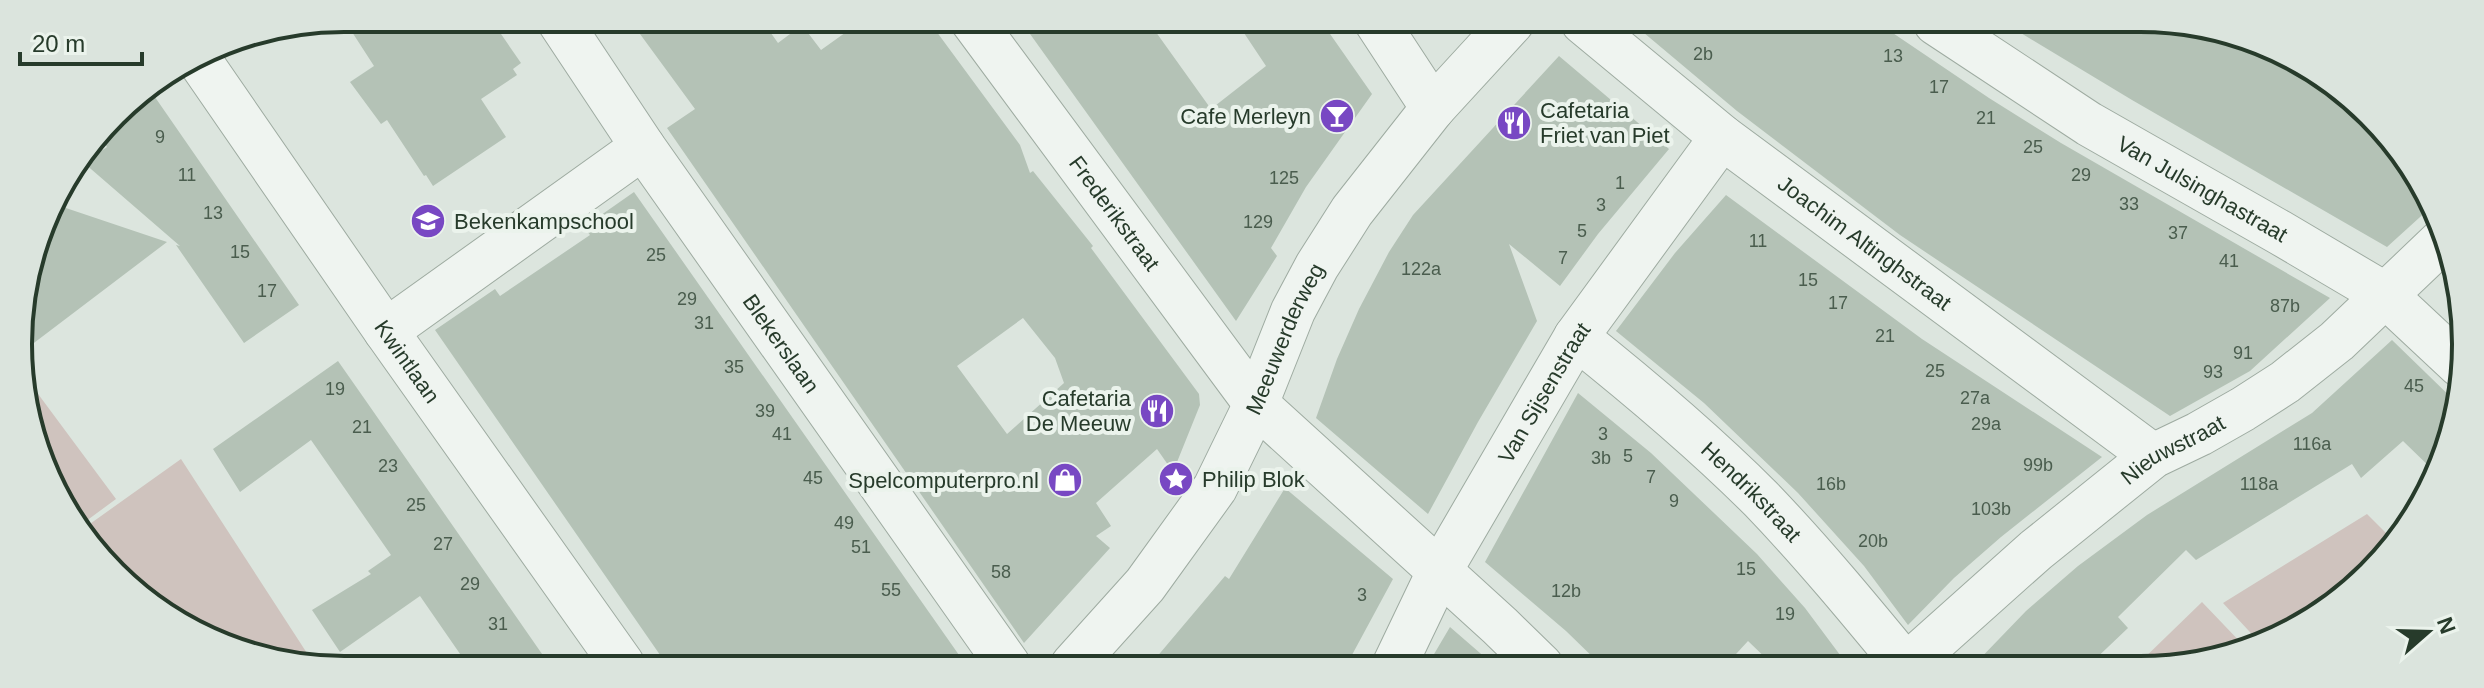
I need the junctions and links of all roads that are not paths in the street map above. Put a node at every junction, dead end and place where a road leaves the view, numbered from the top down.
1 (567, 32) edge
2 (981, 32) edge
3 (1383, 32) edge
4 (1503, 32) edge
5 (1595, 32) edge
6 (1950, 32) edge
7 (203, 66) edge
8 (1433, 108) junction
9 (1722, 137) junction
10 (643, 147) junction
11 (2436, 247) edge
12 (2384, 294) junction
13 (386, 331) junction
14 (1576, 337) junction
15 (2451, 357) edge
16 (1256, 404) junction
17 (2153, 456) junction
18 (1439, 572) junction
19 (616, 656) edge
20 (1002, 656) edge
21 (1081, 656) edge
22 (1399, 656) edge
23 (1531, 656) edge
24 (1898, 656) edge
25 (1917, 656) edge

1 - 10 street, Blekerslaan
2 - 16 street, Frederikstraat
3 - 8 street
4 - 8 street, Meeuwerderweg
5 - 9 street, Joachim Altinghstraat
6 - 12 street, Van Julsinghastraat
7 - 13 street, Kwintlaan
8 - 16 street, Meeuwerderweg
9 - 14 street, Van Sijsenstraat
9 - 17 street, Joachim Altinghstraat
10 - 13 street
10 - 20 street, Blekerslaan
11 - 12 street, Nieuwstraat
12 - 15 street, Van Julsinghastraat
12 - 17 street, Nieuwstraat
13 - 19 street, Kwintlaan
14 - 18 street, Van Sijsenstraat
14 - 24 street, Hendrikstraat
16 - 18 street, Frederikstraat
16 - 21 street, Meeuwerderweg
17 - 25 street, Nieuwstraat
18 - 22 street, Van Sijsenstraat
18 - 23 street, Frederikstraat

